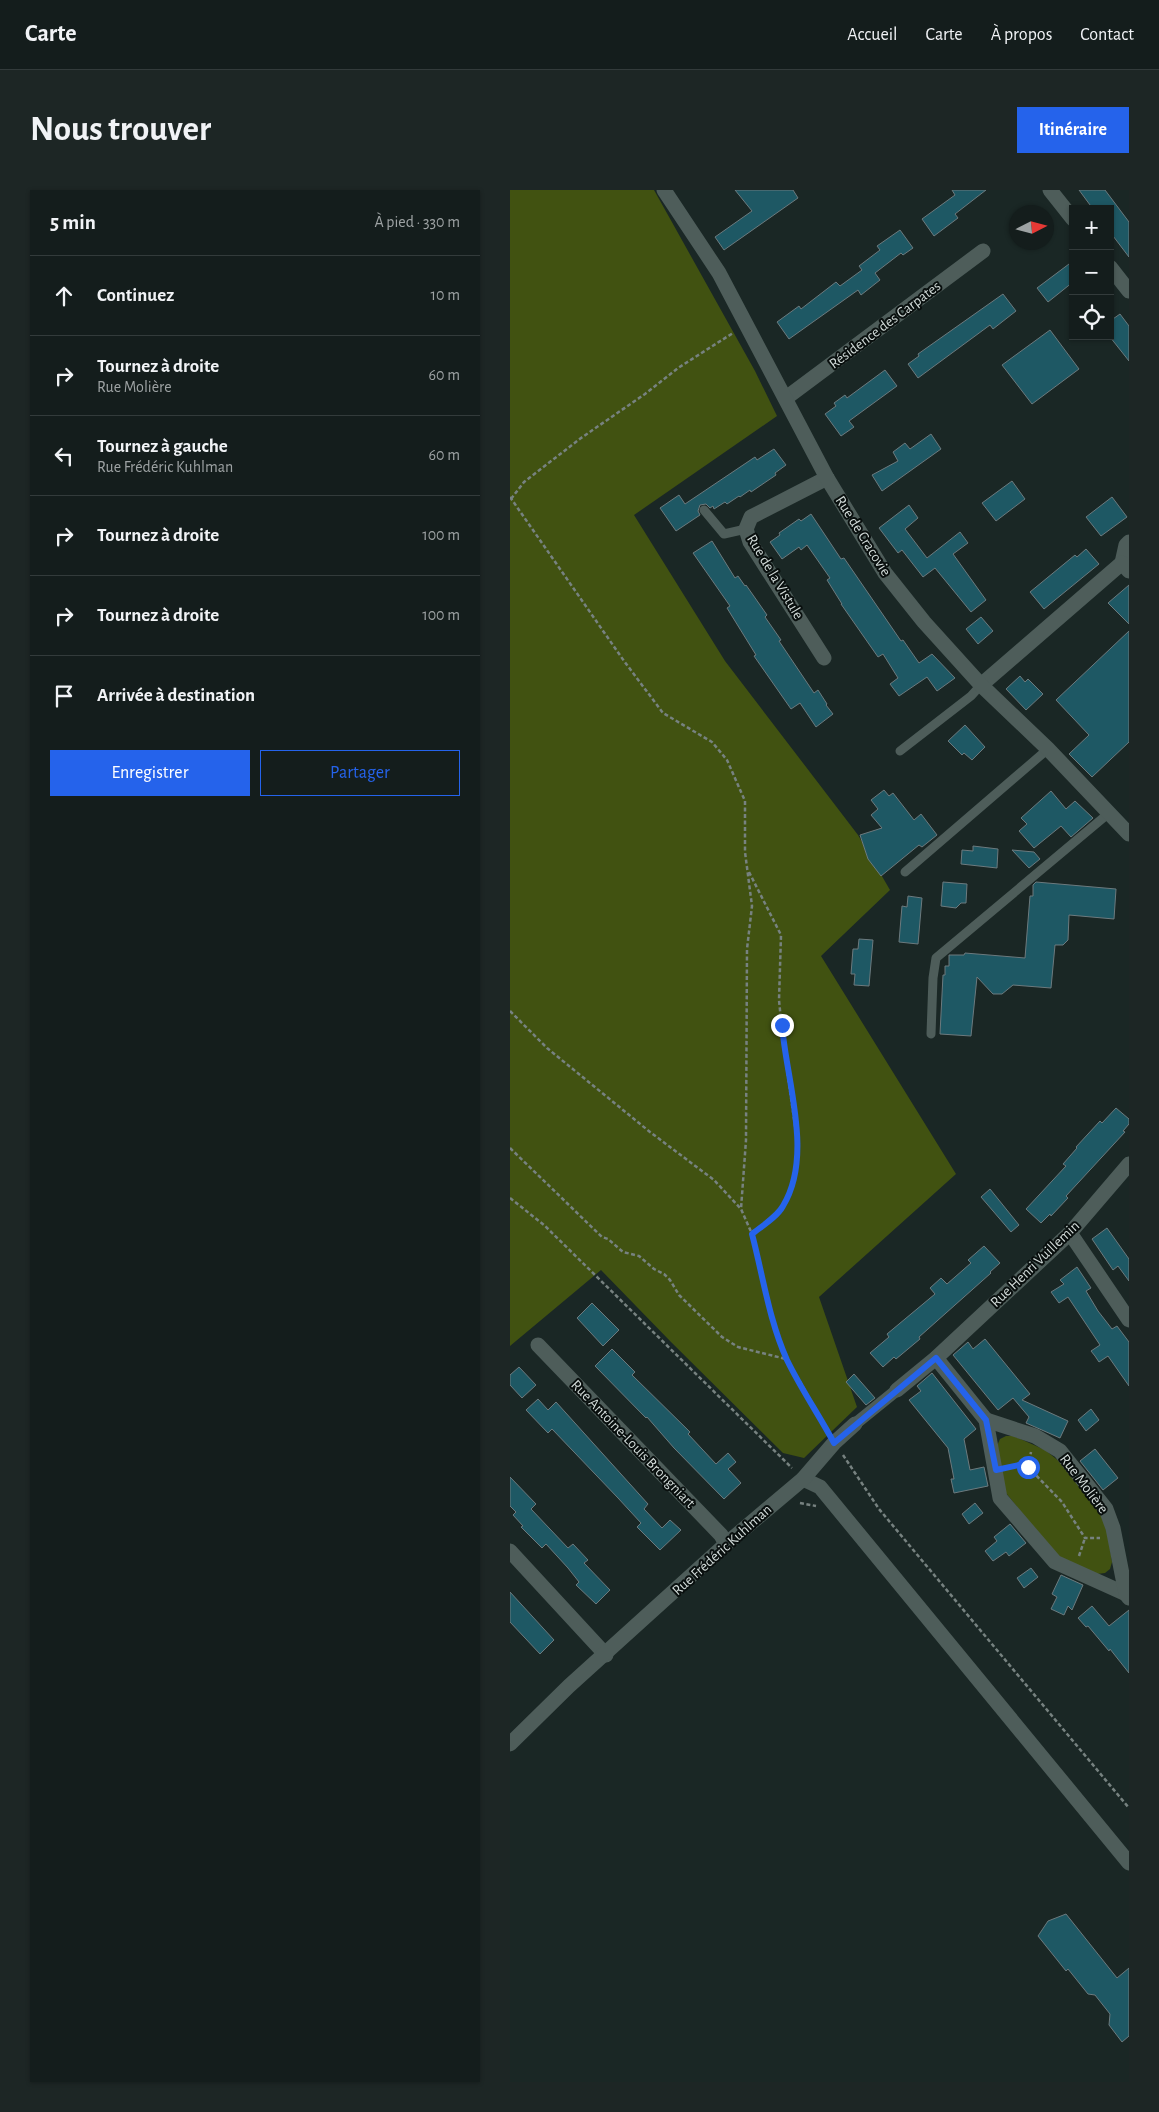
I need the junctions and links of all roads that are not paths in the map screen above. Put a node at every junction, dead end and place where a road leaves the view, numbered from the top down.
1 (664, 190) edge
2 (1050, 190) edge
3 (1069, 214) edge
4 (983, 251) dead end
5 (1114, 272) edge
6 (1129, 291) edge
7 (786, 398) junction
8 (827, 478) junction
9 (704, 510) dead end
10 (746, 529) junction
11 (1129, 542) edge
12 (1125, 567) edge
13 (824, 658) dead end
14 (981, 685) junction
15 (1048, 749) junction
16 (900, 751) dead end
17 (1109, 813) junction
18 (1129, 834) edge
19 (905, 872) dead end
20 (931, 1034) dead end
21 (1129, 1164) edge
22 (1070, 1233) junction
23 (1129, 1320) edge
24 (538, 1345) dead end
25 (936, 1358) junction
26 (897, 1390) joint
27 (986, 1420) junction
28 (856, 1424) joint
29 (803, 1479) junction
30 (726, 1544) junction
31 (510, 1551) edge
32 (1127, 1596) edge
33 (606, 1656) junction
34 (510, 1744) edge
35 (1129, 1863) edge

1 - 7 street, Rue de Cracovie
2 - 3 street
4 - 7 street, Résidence des Carpates
5 - 6 street
7 - 8 street, Rue de Cracovie
8 - 10 street, Rue de la Vistule
8 - 14 street, Rue de Cracovie
9 - 10 lane
10 - 13 street, Rue de la Vistule
11 - 12 street
12 - 14 street
14 - 15 street, Rue de Cracovie
14 - 16 lane
15 - 17 street, Rue de Cracovie
15 - 19 lane
17 - 18 street, Rue de Cracovie
17 - 20 lane
21 - 22 street, Rue Henri Vuillemin
22 - 23 street
22 - 25 street, Rue Henri Vuillemin
24 - 30 street, Rue Antoine-Louis Brongniart
25 - 26 street, Rue Frédéric Kuhlman
25 - 27 street, Rue Molière
26 - 28 street, Rue Frédéric Kuhlman
27 - 32 street, Rue Molière
27 - 32 street, Rue Molière
28 - 29 street, Rue Frédéric Kuhlman
29 - 30 street, Rue Frédéric Kuhlman
29 - 35 street
30 - 33 street, Rue Frédéric Kuhlman
31 - 33 street
33 - 34 street, Rue Frédéric Kuhlman

